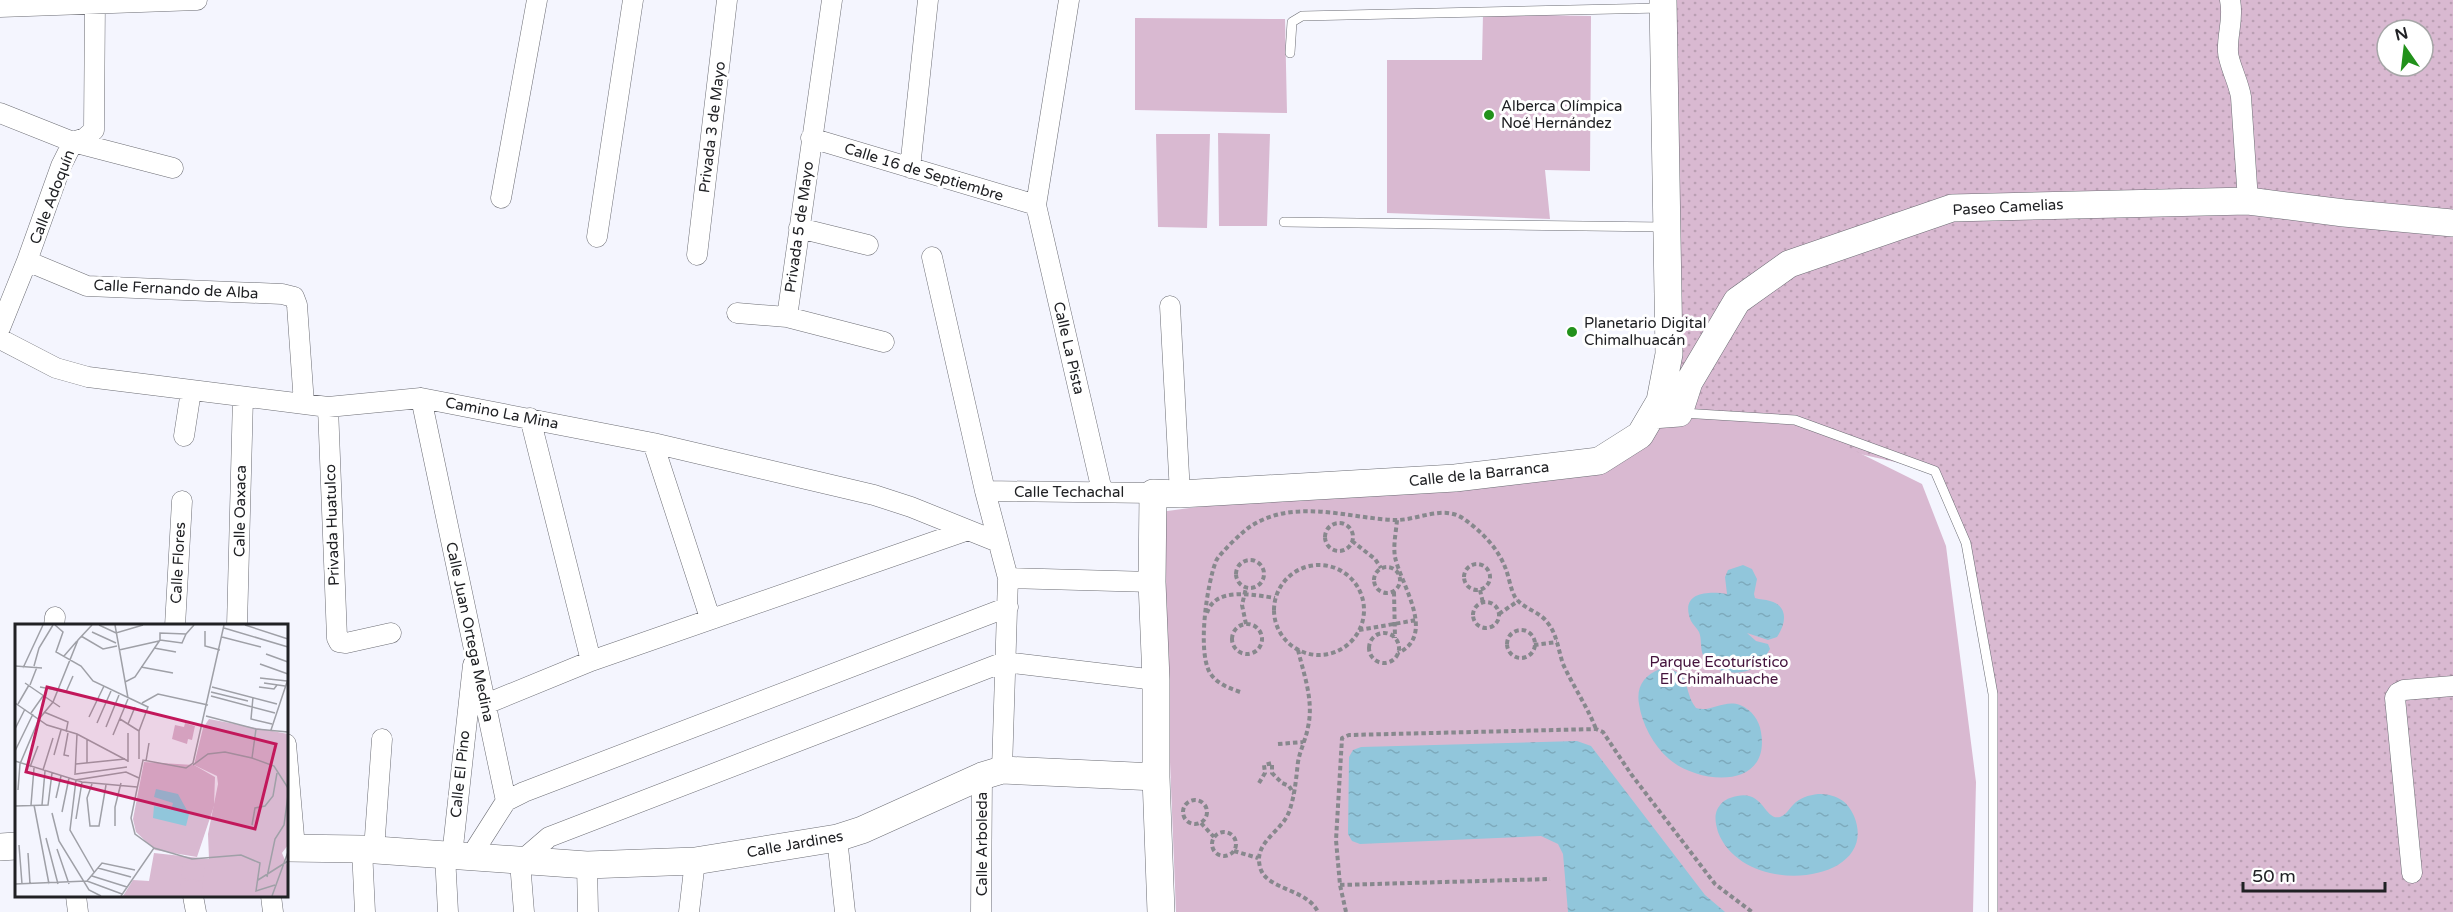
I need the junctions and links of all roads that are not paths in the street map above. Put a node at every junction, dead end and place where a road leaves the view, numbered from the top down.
1 (537, 0) edge
2 (633, 0) edge
3 (727, 0) edge
4 (832, 0) edge
5 (928, 0) edge
6 (1069, 0) edge
7 (2230, 0) edge
8 (95, 1) edge
9 (194, 1) edge
10 (1664, 4) edge
11 (0, 7) edge
12 (1290, 53) dead end
13 (0, 113) edge
14 (811, 138) junction
15 (73, 142) junction
16 (173, 168) dead end
17 (910, 168) junction
18 (501, 198) dead end
19 (2248, 201) junction
20 (1036, 205) junction
21 (1284, 222) dead end
22 (2453, 223) edge
23 (1669, 227) junction
24 (799, 228) junction
25 (597, 237) dead end
26 (868, 245) dead end
27 (697, 255) dead end
28 (932, 257) dead end
29 (27, 261) junction
30 (1170, 306) dead end
31 (737, 313) dead end
32 (787, 317) junction
33 (0, 328) edge
34 (0, 339) edge
35 (884, 342) dead end
36 (191, 391) junction
37 (243, 397) junction
38 (421, 398) junction
39 (304, 404) junction
40 (328, 407) junction
41 (1679, 413) junction
42 (1652, 415) junction
43 (530, 418) junction
44 (184, 436) dead end
45 (653, 443) junction
46 (985, 491) junction
47 (1102, 491) junction
48 (1153, 493) junction
49 (1180, 494) junction
50 (182, 501) dead end
51 (968, 530) junction
52 (998, 542) junction
53 (1008, 578) junction
54 (1152, 582) junction
55 (1008, 607) junction
56 (710, 618) junction
57 (175, 624) edge
58 (237, 624) edge
59 (391, 633) dead end
60 (474, 656) junction
61 (591, 661) junction
62 (1004, 662) junction
63 (1156, 680) junction
64 (2453, 686) edge
65 (486, 704) junction
66 (382, 739) dead end
67 (992, 773) junction
68 (1156, 777) junction
69 (288, 786) edge
70 (506, 801) junction
71 (837, 838) junction
72 (15, 846) edge
73 (0, 847) edge
74 (291, 848) edge
75 (368, 850) junction
76 (456, 856) junction
77 (695, 861) junction
78 (520, 862) junction
79 (586, 865) junction
80 (2412, 873) dead end
81 (76, 897) edge
82 (194, 897) edge
83 (271, 897) edge
84 (78, 912) edge
85 (196, 912) edge
86 (273, 912) edge
87 (364, 912) edge
88 (448, 912) edge
89 (524, 912) edge
90 (588, 912) edge
91 (689, 912) edge
92 (845, 912) edge
93 (981, 912) edge
94 (1161, 912) edge
95 (1993, 912) edge

1 - 18 street
2 - 25 street
3 - 27 street, Privada 3 de Mayo
4 - 14 street, Privada 5 de Mayo
5 - 17 street
6 - 20 street
7 - 19 street
8 - 9 street
8 - 11 street
8 - 15 street, Calle Adoquín
10 - 12 lane
10 - 23 main road, Calle de la Barranca
13 - 15 street
14 - 17 street, Calle 16 de Septiembre
14 - 24 street, Privada 5 de Mayo
15 - 16 street
15 - 29 street, Calle Adoquín
17 - 20 street, Calle 16 de Septiembre
19 - 22 main road, Paseo Camelias
19 - 41 main road, Paseo Camelias
20 - 47 street, Calle La Pista
21 - 23 lane
23 - 42 main road, Calle de la Barranca
24 - 26 street
24 - 32 street, Privada 5 de Mayo
28 - 46 street, Calle Arboleda
29 - 33 street, Calle Adoquín
29 - 39 street, Calle Fernando de Alba
30 - 49 street
31 - 32 street
32 - 35 street
34 - 36 street, Camino La Mina
36 - 37 street, Camino La Mina
36 - 44 street
37 - 39 street, Camino La Mina
37 - 58 street, Calle Oaxaca
38 - 40 street, Camino La Mina
38 - 43 street, Camino La Mina
38 - 60 street, Calle Juan Ortega Medina
39 - 40 street, Camino La Mina
40 - 59 street, Privada Huatulco
41 - 42 main road
41 - 95 lane
42 - 49 main road, Calle de la Barranca
43 - 45 street, Camino La Mina
43 - 61 street
45 - 51 street, Camino La Mina
45 - 56 street
46 - 47 street, Calle Techachal
46 - 52 street, Calle Arboleda
47 - 48 street, Calle Techachal
48 - 49 main road, Calle de la Barranca
48 - 54 main road
50 - 57 street, Calle Flores
51 - 52 street, Camino La Mina
51 - 56 street
52 - 53 street, Calle Arboleda
53 - 54 street
53 - 55 street, Calle Arboleda
54 - 63 main road
55 - 62 street, Calle Arboleda
55 - 70 street
56 - 61 street
60 - 65 street, Calle Juan Ortega Medina
60 - 76 street, Calle El Pino
61 - 65 street
62 - 63 street
62 - 67 street, Calle Arboleda
62 - 78 street
63 - 68 main road
64 - 80 street
65 - 70 street, Calle Juan Ortega Medina
66 - 75 street
67 - 68 main road, Calle Jardines
67 - 71 main road, Calle Jardines
67 - 93 street, Calle Arboleda
68 - 94 main road
69 - 74 street
70 - 76 street
71 - 77 main road, Calle Jardines
71 - 92 street
72 - 73 main road
74 - 75 main road, Calle Jardines
75 - 76 main road, Calle Jardines
75 - 87 street
76 - 78 main road, Calle Jardines
76 - 88 street, Calle El Pino
77 - 79 main road, Calle Jardines
77 - 91 street
78 - 79 main road, Calle Jardines
78 - 89 street
79 - 90 street
81 - 84 street
82 - 85 street
83 - 86 street

